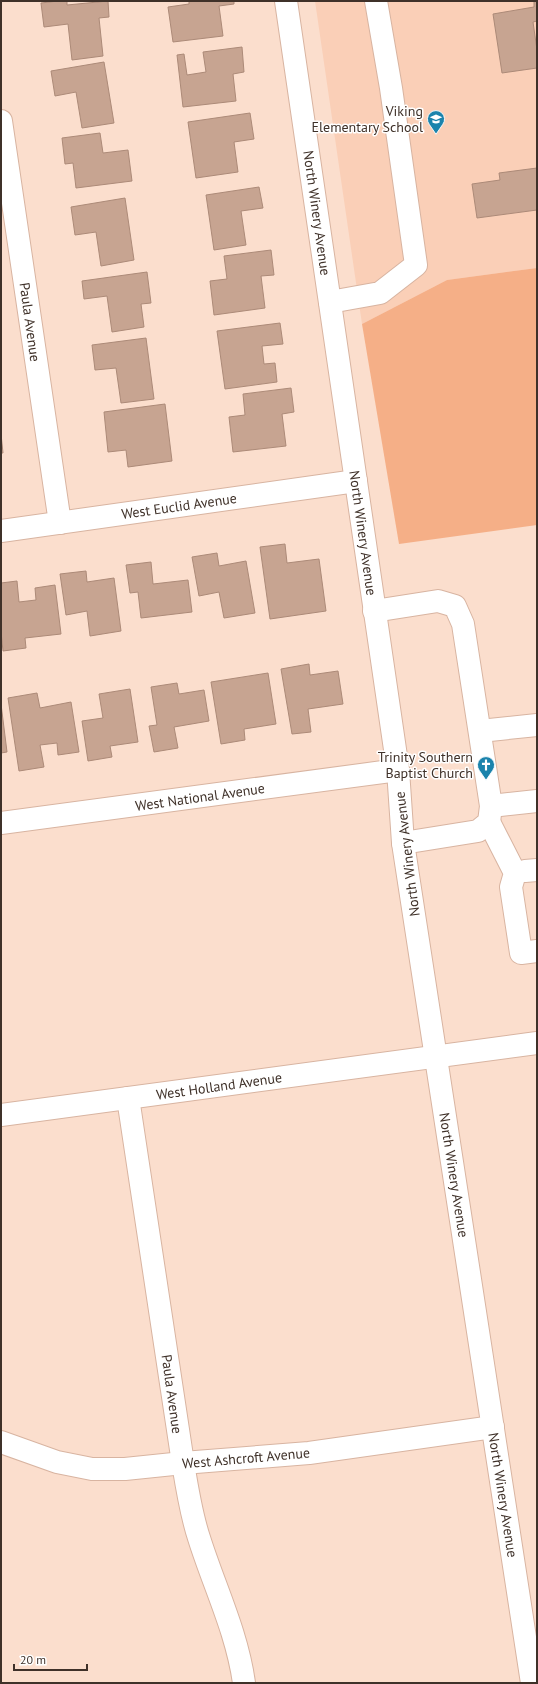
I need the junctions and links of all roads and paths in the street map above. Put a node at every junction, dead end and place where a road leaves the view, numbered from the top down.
1 (286, 1) edge
2 (376, 1) edge
3 (1, 121) edge
4 (330, 302) junction
5 (356, 481) junction
6 (60, 523) junction
7 (1, 531) edge
8 (374, 611) junction
9 (537, 725) edge
10 (480, 731) junction
11 (398, 770) junction
12 (537, 801) edge
13 (490, 814) junction
14 (1, 823) edge
15 (403, 843) junction
16 (537, 951) edge
17 (537, 1043) edge
18 (436, 1057) junction
19 (128, 1098) junction
20 (1, 1116) edge
21 (493, 1427) junction
22 (1, 1442) edge
23 (182, 1463) junction
24 (244, 1683) edge
25 (532, 1683) edge

1 - 4 street, North Winery Avenue
2 - 4 street
3 - 6 street, Paula Avenue
4 - 5 street, North Winery Avenue
5 - 6 street, West Euclid Avenue
5 - 8 street, North Winery Avenue
6 - 7 street, West Euclid Avenue
8 - 10 street
8 - 11 street, North Winery Avenue
9 - 10 street
10 - 13 street
11 - 14 street, West National Avenue
11 - 15 street, North Winery Avenue
12 - 13 street
13 - 15 street
13 - 16 street
15 - 18 street, North Winery Avenue
17 - 18 street, West Holland Avenue
18 - 19 street, West Holland Avenue
18 - 21 street, North Winery Avenue
19 - 20 street, West Holland Avenue
19 - 23 street, Paula Avenue
21 - 23 street, West Ashcroft Avenue
21 - 25 street, North Winery Avenue
22 - 23 street, West Ashcroft Avenue
23 - 24 street, Paula Avenue

